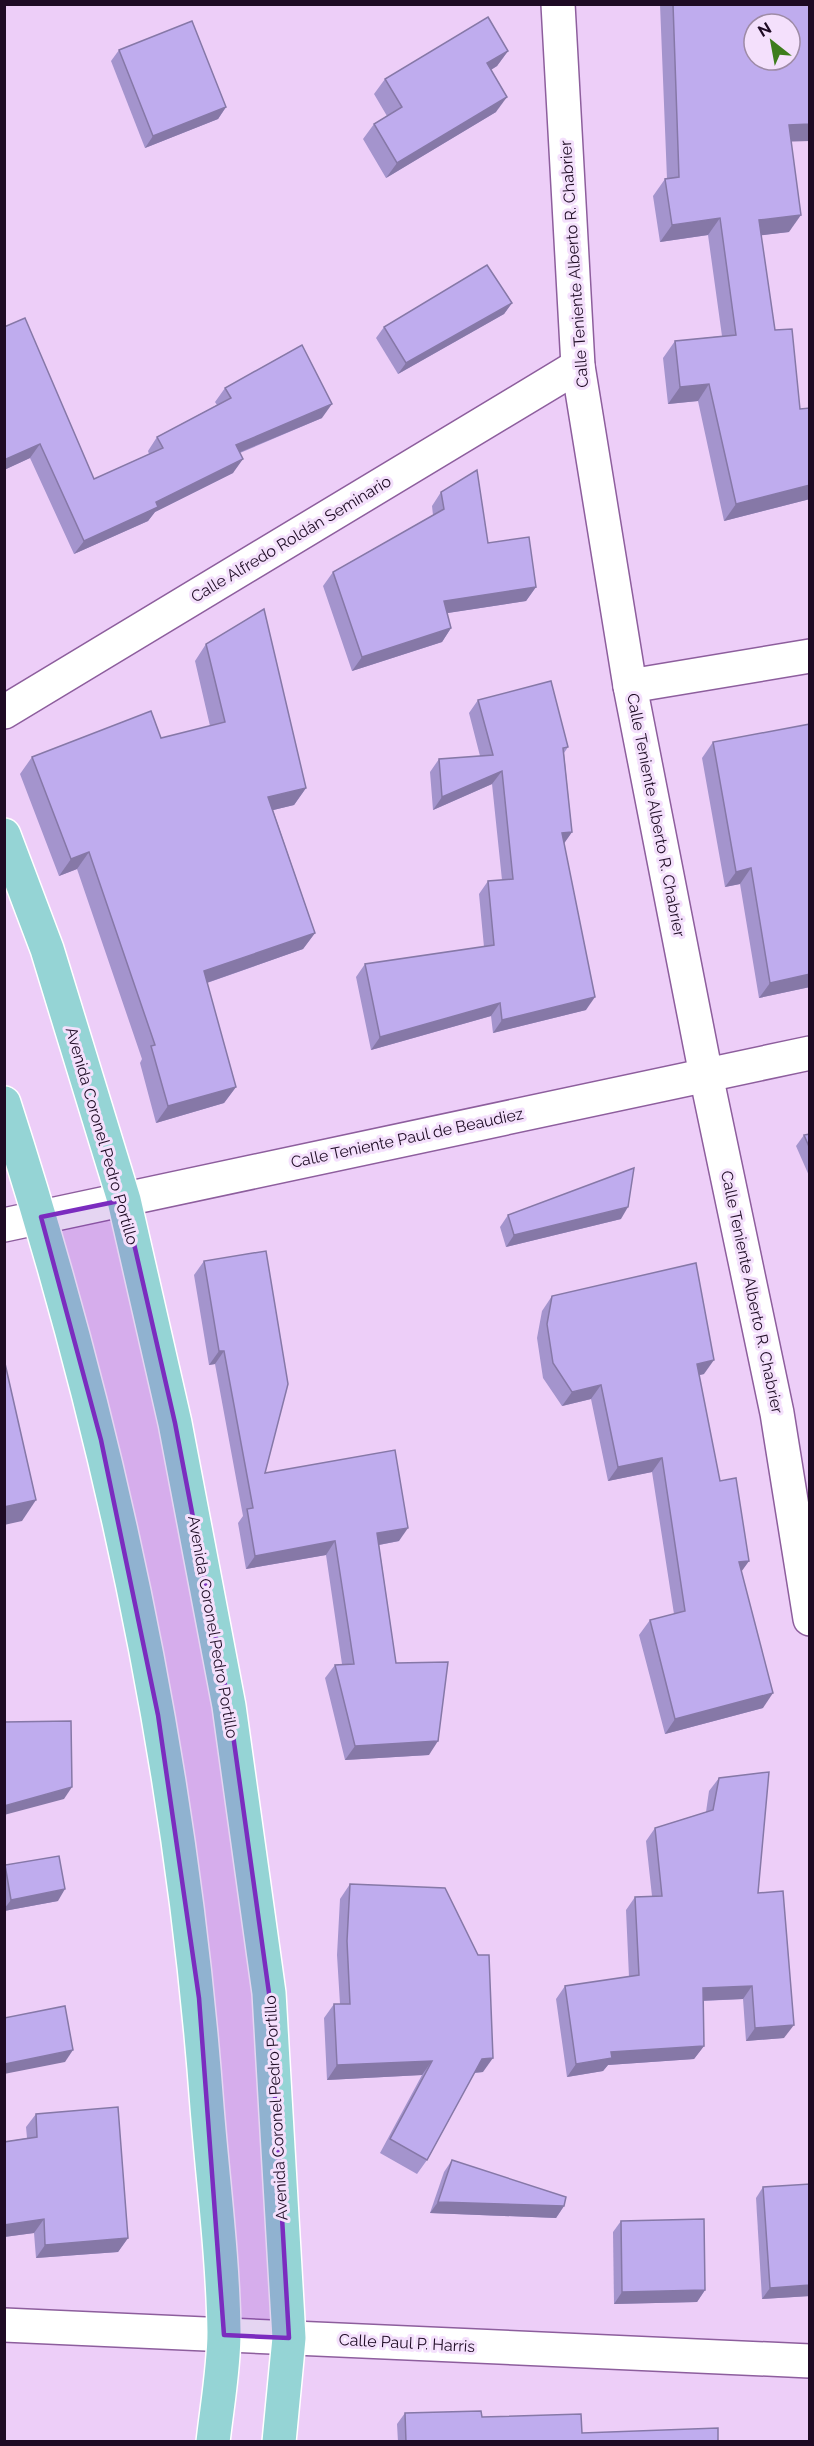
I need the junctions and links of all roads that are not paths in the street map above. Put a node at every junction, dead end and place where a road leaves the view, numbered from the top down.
1 (558, 4) edge
2 (578, 366) junction
3 (810, 656) edge
4 (630, 686) junction
5 (4, 712) edge
6 (4, 835) edge
7 (810, 1053) edge
8 (706, 1075) junction
9 (4, 1103) edge
10 (124, 1200) junction
11 (41, 1217) junction
12 (4, 1225) edge
13 (810, 1619) edge
14 (4, 2325) edge
15 (224, 2335) junction
16 (289, 2338) junction
17 (810, 2361) edge
18 (213, 2442) edge
19 (279, 2442) edge

1 - 2 street, Calle Teniente Alberto R. Chabrier
2 - 4 street, Calle Teniente Alberto R. Chabrier
2 - 5 street, Calle Alfredo Roldán Seminario
3 - 4 street
4 - 8 street, Calle Teniente Alberto R. Chabrier
6 - 10 main road, Avenida Coronel Pedro Portillo
7 - 8 street, Calle Teniente Paul de Beaudiez
8 - 10 street, Calle Teniente Paul de Beaudiez
8 - 13 street, Calle Teniente Alberto R. Chabrier
9 - 11 main road
10 - 11 street, Calle Teniente Paul de Beaudiez
10 - 16 main road, Avenida Coronel Pedro Portillo
11 - 12 street, Calle Teniente Paul de Beaudiez
11 - 15 main road
14 - 15 street, Calle Paul P. Harris
15 - 16 street, Calle Paul P. Harris
15 - 18 main road
16 - 17 street, Calle Paul P. Harris
16 - 19 main road, Avenida Coronel Pedro Portillo

